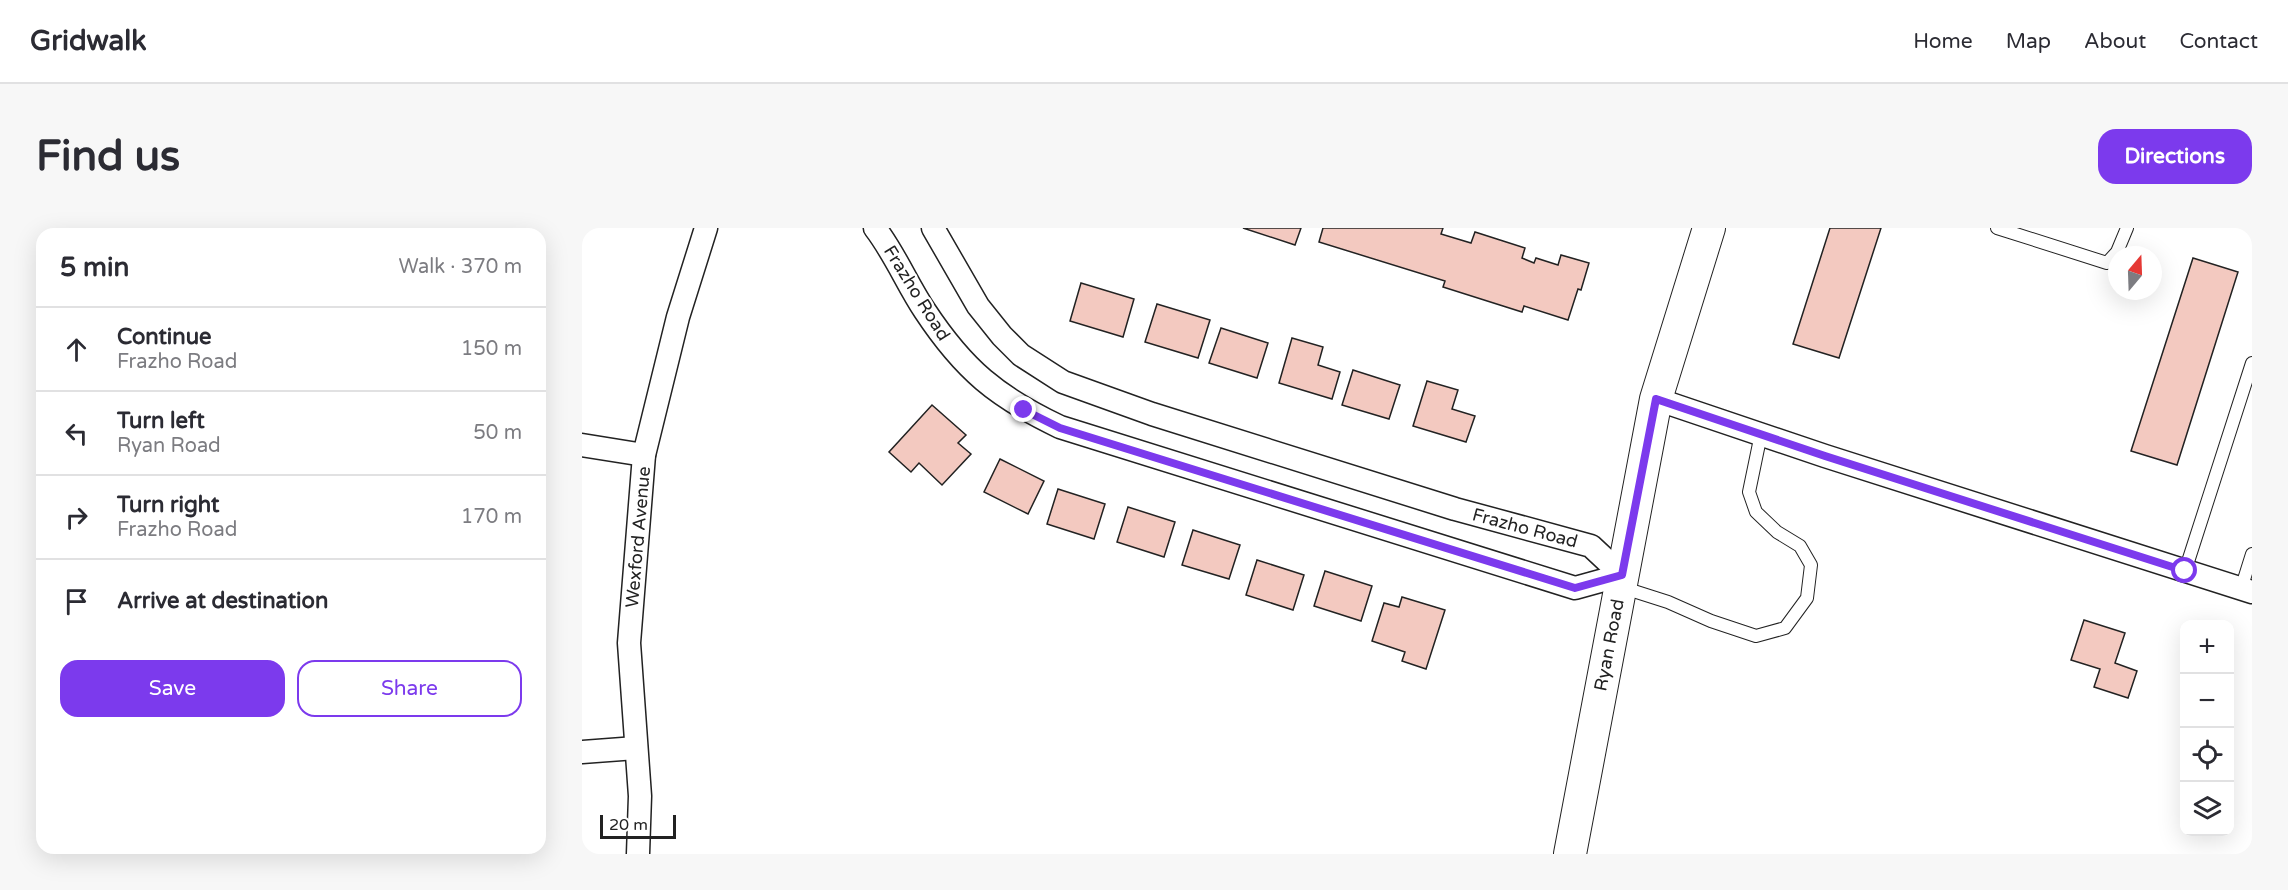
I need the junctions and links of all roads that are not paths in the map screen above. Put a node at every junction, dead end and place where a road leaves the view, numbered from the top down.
1 (706, 228) edge
2 (875, 228) edge
3 (933, 228) edge
4 (1709, 228) edge
5 (1997, 228) edge
6 (2127, 228) edge
7 (2252, 363) edge
8 (1656, 399) junction
9 (1761, 434) junction
10 (582, 445) edge
11 (644, 455) junction
12 (2252, 554) edge
13 (2185, 571) junction
14 (1621, 581) junction
15 (2246, 591) edge
16 (636, 748) junction
17 (582, 752) edge
18 (638, 854) edge
19 (1570, 854) edge

1 - 11 street, Wexford Avenue
2 - 14 street, Frazho Road
3 - 14 street, Frazho Road
4 - 8 main road, Ryan Road
5 - 6 lane
7 - 13 lane
8 - 9 street
8 - 14 main road, Ryan Road
9 - 13 street
9 - 14 lane
10 - 11 street
11 - 16 street, Wexford Avenue
12 - 15 lane
13 - 15 street
14 - 19 main road, Ryan Road
16 - 17 street
16 - 18 street, Wexford Avenue

